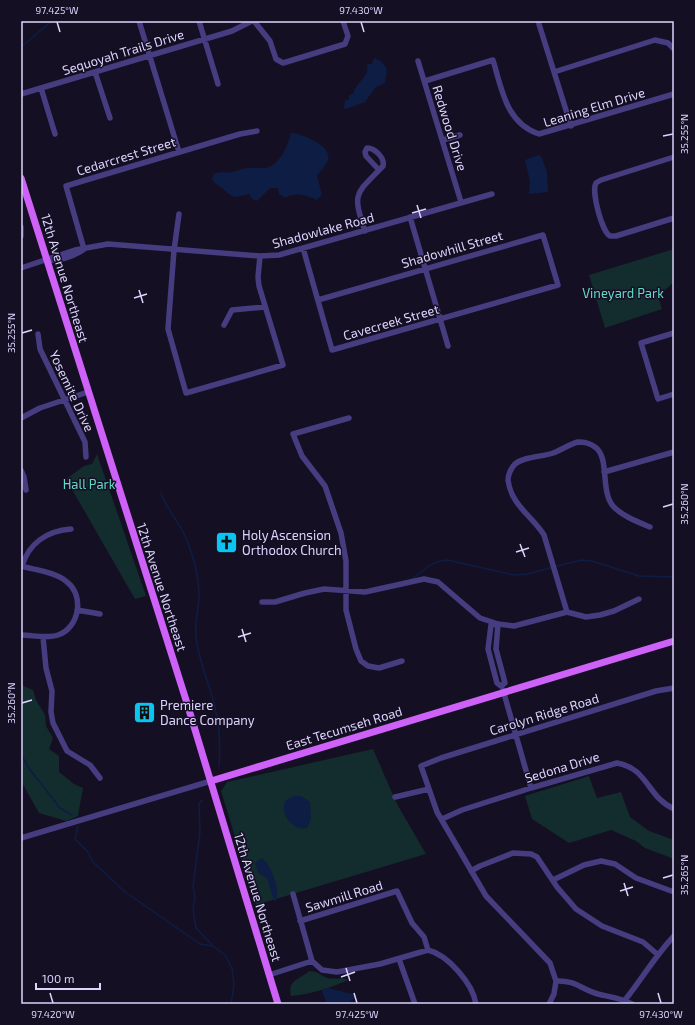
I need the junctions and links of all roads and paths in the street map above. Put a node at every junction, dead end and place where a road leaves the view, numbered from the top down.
1 (139, 21) edge
2 (199, 21) edge
3 (253, 21) edge
4 (343, 21) edge
5 (538, 21) edge
6 (204, 39) junction
7 (674, 49) edge
8 (150, 56) junction
9 (418, 61) dead end
10 (95, 72) junction
11 (554, 72) junction
12 (425, 81) junction
13 (218, 84) dead end
14 (41, 88) junction
15 (21, 94) edge
16 (674, 94) edge
17 (110, 118) dead end
18 (571, 126) junction
19 (257, 131) dead end
20 (55, 134) dead end
21 (460, 135) dead end
22 (443, 140) junction
23 (179, 152) junction
24 (674, 157) edge
25 (379, 170) dead end
26 (21, 178) edge
27 (492, 194) dead end
28 (461, 202) junction
29 (179, 214) dead end
30 (410, 217) junction
31 (674, 218) edge
32 (21, 227) edge
33 (365, 231) junction
34 (21, 236) edge
35 (303, 248) junction
36 (84, 249) junction
37 (174, 250) junction
38 (260, 256) junction
39 (46, 260) junction
40 (21, 268) edge
41 (426, 269) junction
42 (558, 285) joint
43 (318, 300) junction
44 (265, 307) junction
45 (440, 319) junction
46 (224, 325) dead end
47 (674, 333) edge
48 (38, 334) dead end
49 (448, 346) dead end
50 (88, 392) junction
51 (674, 394) edge
52 (64, 399) junction
53 (21, 418) edge
54 (349, 418) dead end
55 (674, 452) edge
56 (86, 457) dead end
57 (21, 470) edge
58 (604, 472) junction
59 (26, 490) dead end
60 (650, 527) dead end
61 (71, 529) dead end
62 (21, 566) edge
63 (346, 590) junction
64 (639, 599) dead end
65 (262, 602) dead end
66 (77, 610) junction
67 (567, 612) junction
68 (100, 614) dead end
69 (498, 624) junction
70 (21, 635) edge
71 (43, 637) junction
72 (674, 641) edge
73 (402, 661) dead end
74 (674, 688) edge
75 (502, 689) junction
76 (515, 735) junction
77 (100, 778) dead end
78 (211, 781) junction
79 (531, 788) junction
80 (429, 789) junction
81 (395, 797) dead end
82 (674, 809) edge
83 (442, 819) junction
84 (21, 838) edge
85 (471, 871) junction
86 (553, 880) junction
87 (674, 892) edge
88 (293, 894) dead end
89 (300, 921) junction
90 (674, 936) edge
91 (428, 950) junction
92 (657, 954) junction
93 (399, 959) junction
94 (312, 961) junction
95 (269, 975) junction
96 (556, 981) junction
97 (626, 1000) junction
98 (278, 1004) edge
99 (415, 1004) edge
100 (476, 1004) edge
101 (549, 1004) edge
102 (632, 1004) edge

1 - 8 street
2 - 6 street
3 - 4 street
3 - 6 street, Sequoyah Trails Drive
5 - 11 street
6 - 8 street, Sequoyah Trails Drive
6 - 13 street
7 - 11 street
8 - 10 street, Sequoyah Trails Drive
8 - 23 street
9 - 12 street, Redwood Drive
10 - 14 street, Sequoyah Trails Drive
10 - 17 street
11 - 18 street
12 - 18 street, Leaning Elm Drive
12 - 22 street, Redwood Drive
14 - 15 street, Sequoyah Trails Drive
14 - 20 street
16 - 18 street, Leaning Elm Drive
19 - 23 street, Cedarcrest Street
21 - 22 street
22 - 28 street, Redwood Drive
23 - 36 street, Cedarcrest Street
24 - 31 street
25 - 33 street
26 - 39 main road, 12th Avenue Northeast
27 - 28 street, Shadowlake Road
28 - 30 street, Shadowlake Road
29 - 37 street
30 - 33 street, Shadowlake Road
30 - 41 street
32 - 34 street
33 - 35 street, Shadowlake Road
35 - 38 street, Shadowlake Road
35 - 43 street, Cavecreek Street
36 - 37 street, Shadowlake Road
36 - 39 street, Shadowlake Road
37 - 38 street, Shadowlake Road
37 - 44 street
38 - 44 street
39 - 40 street, Shadowlake Road
39 - 50 main road, 12th Avenue Northeast
41 - 42 street, Shadowhill Street
41 - 43 street, Shadowhill Street
41 - 45 street
42 - 45 street, Cavecreek Street
43 - 45 street, Cavecreek Street
44 - 46 street
45 - 49 street
47 - 51 street
48 - 52 street, Yosemite Drive
50 - 52 street
50 - 78 main road, 12th Avenue Northeast
52 - 53 street
52 - 56 street, Yosemite Drive
54 - 63 street
55 - 58 street
57 - 59 street
58 - 60 street
58 - 67 street
61 - 62 street
62 - 66 street
63 - 65 street
63 - 69 street
63 - 73 street
64 - 67 street
66 - 68 street
66 - 71 street
67 - 69 street
69 - 75 street
70 - 71 street
71 - 77 street
72 - 75 main road, East Tecumseh Road
74 - 76 street, Carolyn Ridge Road
75 - 76 street
75 - 78 main road, East Tecumseh Road
76 - 79 street
76 - 80 street, Carolyn Ridge Road
78 - 84 street, East Tecumseh Road
78 - 95 main road, 12th Avenue Northeast
79 - 82 street, Sedona Drive
79 - 83 street, Sedona Drive
80 - 81 street
80 - 83 street
83 - 85 street
85 - 86 street
85 - 96 street
86 - 87 street
86 - 92 street
88 - 89 street
89 - 91 street, Sawmill Road
89 - 94 street
90 - 92 street
91 - 93 street
91 - 100 street
92 - 97 street
93 - 94 street
93 - 99 street
94 - 95 street
95 - 98 main road, 12th Avenue Northeast
96 - 97 street
96 - 101 street
97 - 102 street

